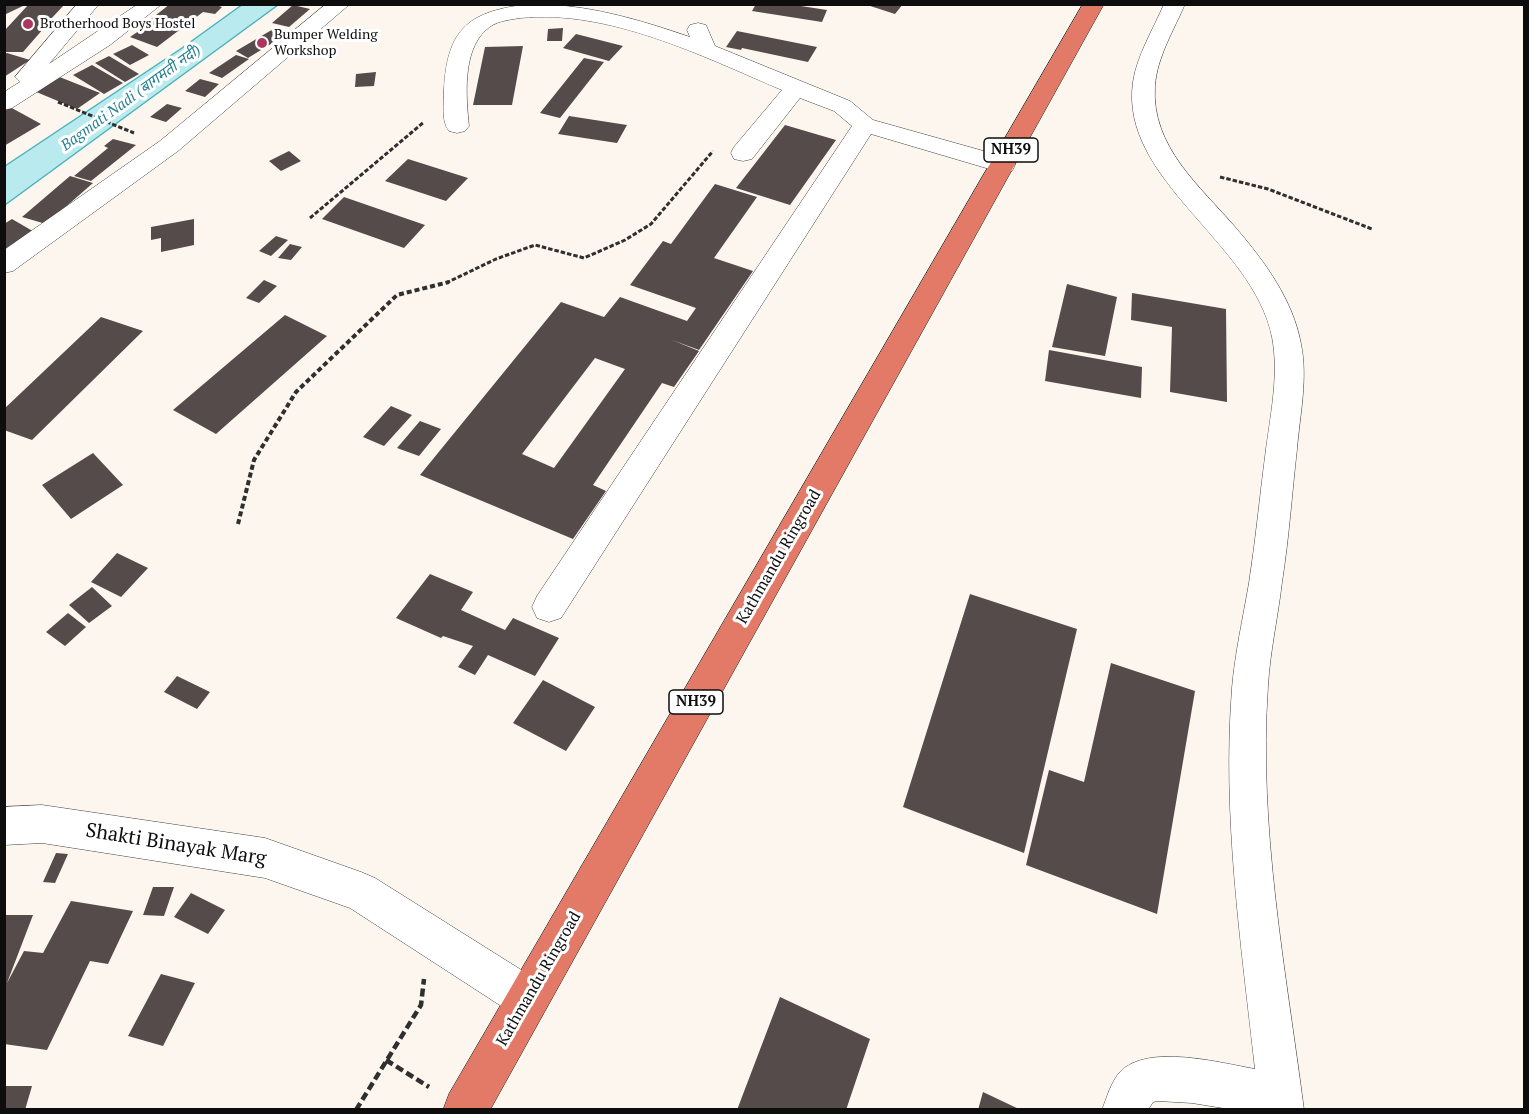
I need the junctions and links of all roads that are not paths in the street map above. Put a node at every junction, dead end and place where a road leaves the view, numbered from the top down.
1 (89, 4) edge
2 (152, 4) edge
3 (340, 4) edge
4 (620, 4) edge
5 (1094, 4) edge
6 (1175, 4) edge
7 (706, 50) junction
8 (796, 88) junction
9 (18, 90) edge
10 (865, 125) junction
11 (457, 126) dead end
12 (743, 153) road end
13 (1003, 165) junction
14 (4, 264) edge
15 (549, 607) dead end
16 (4, 826) edge
17 (527, 998) junction
18 (1281, 1102) edge
19 (465, 1109) edge
20 (1124, 1110) edge

1 - 9 street
2 - 9 street
3 - 14 street
4 - 7 street
5 - 13 highway, Kathmandu Ringroad / NH39
6 - 18 street
7 - 8 street
7 - 11 street
8 - 10 street
8 - 12 street
10 - 13 street
10 - 15 street
13 - 17 highway, Kathmandu Ringroad / NH39
16 - 17 street, Shakti Binayak Marg
17 - 19 highway, Kathmandu Ringroad / NH39
18 - 20 street

